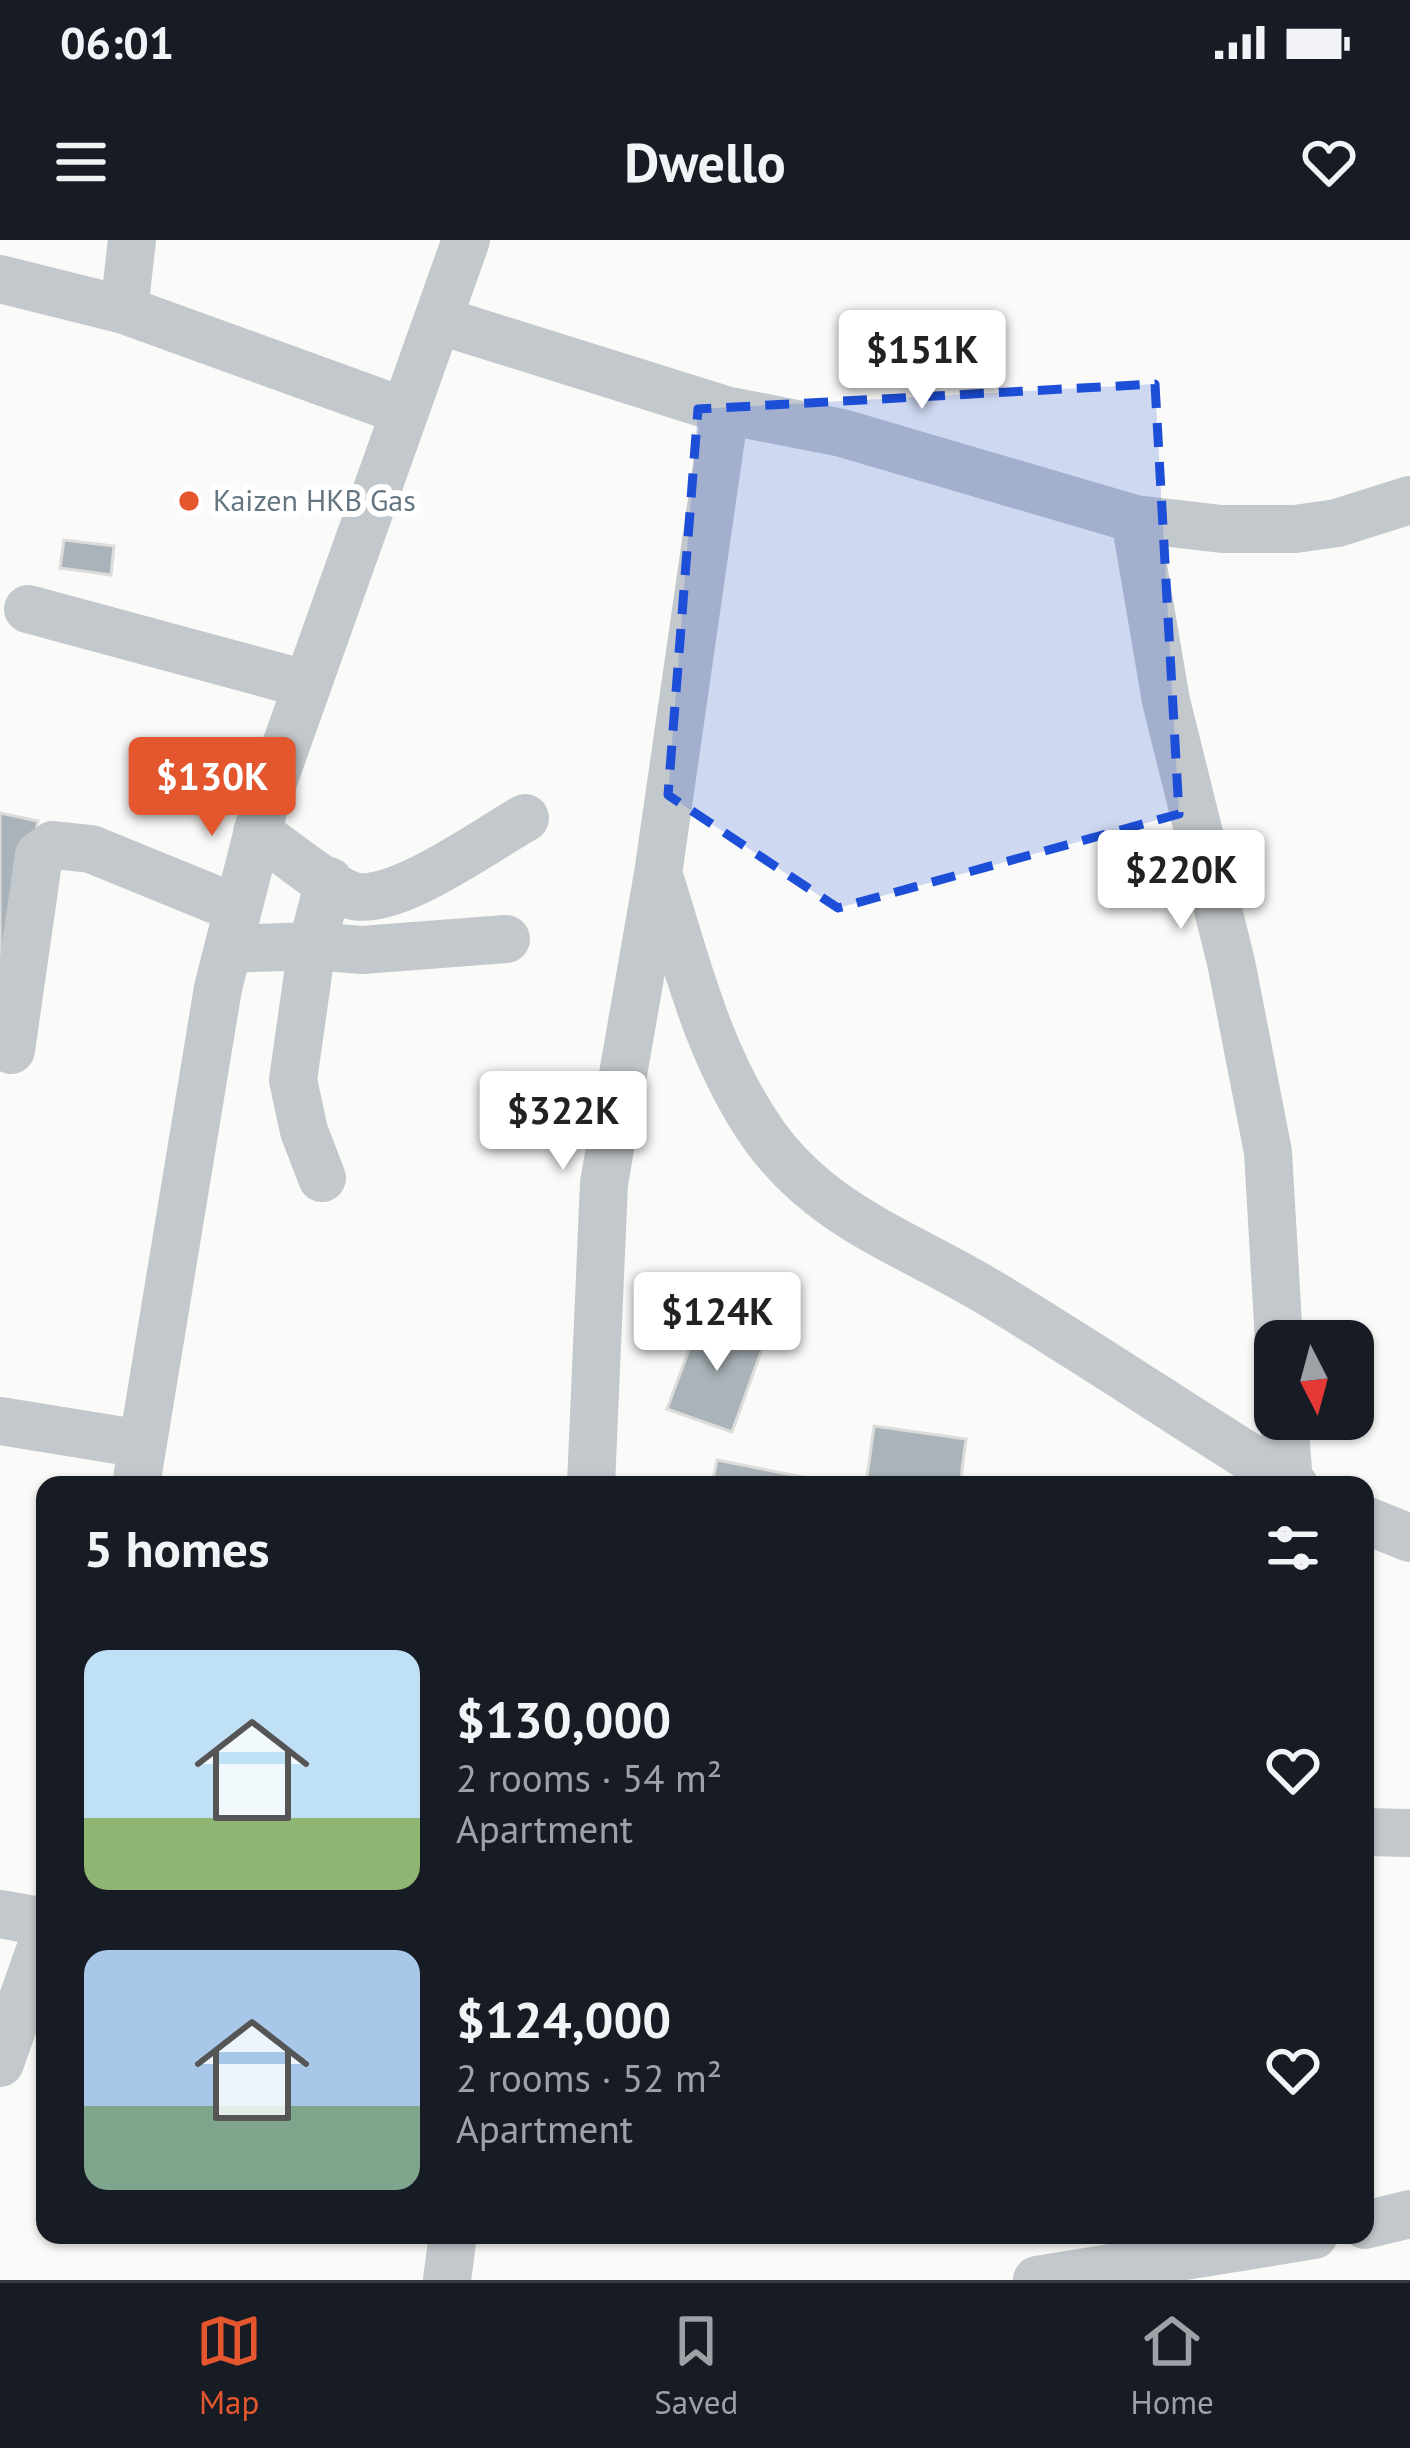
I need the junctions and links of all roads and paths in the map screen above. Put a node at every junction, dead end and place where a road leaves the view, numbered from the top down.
1 (132, 240) edge
2 (466, 240) edge
3 (0, 279) edge
4 (124, 310) junction
5 (438, 320) junction
6 (725, 410) junction
7 (403, 411) junction
8 (1410, 500) edge
9 (1135, 519) junction
10 (28, 609) dead end
11 (304, 684) junction
12 (525, 818) dead end
13 (257, 832) junction
14 (658, 874) junction
15 (329, 880) junction
16 (233, 929) junction
17 (506, 939) dead end
18 (311, 946) junction
19 (11, 1050) dead end
20 (322, 1178) dead end
21 (1278, 1320) edge
22 (0, 1421) edge
23 (1287, 1440) edge
24 (139, 1464) edge
25 (591, 1476) edge
26 (1279, 1476) edge
27 (1291, 1476) edge
28 (1374, 1524) edge
29 (1410, 1538) edge
30 (1374, 1832) edge
31 (1410, 1833) edge
32 (0, 1914) edge
33 (36, 1920) edge
34 (36, 1961) edge
35 (0, 2063) edge
36 (1410, 2214) edge
37 (1374, 2223) edge
38 (452, 2244) edge
39 (1259, 2244) edge
40 (447, 2280) edge
41 (1037, 2280) edge

1 - 4 street
2 - 5 street
3 - 4 street
4 - 7 street
5 - 6 street
5 - 7 street
6 - 9 street
6 - 14 street
7 - 11 street
8 - 9 street
9 - 21 street
10 - 11 street
11 - 13 street
12 - 15 street
13 - 15 street
13 - 16 street
14 - 25 street
14 - 26 street
15 - 18 street
16 - 18 street
16 - 19 street
16 - 24 street
17 - 18 street
18 - 20 street
22 - 24 street
23 - 27 street
28 - 29 street
30 - 31 street
32 - 33 street
34 - 35 street
36 - 37 street
38 - 40 street
39 - 41 street

